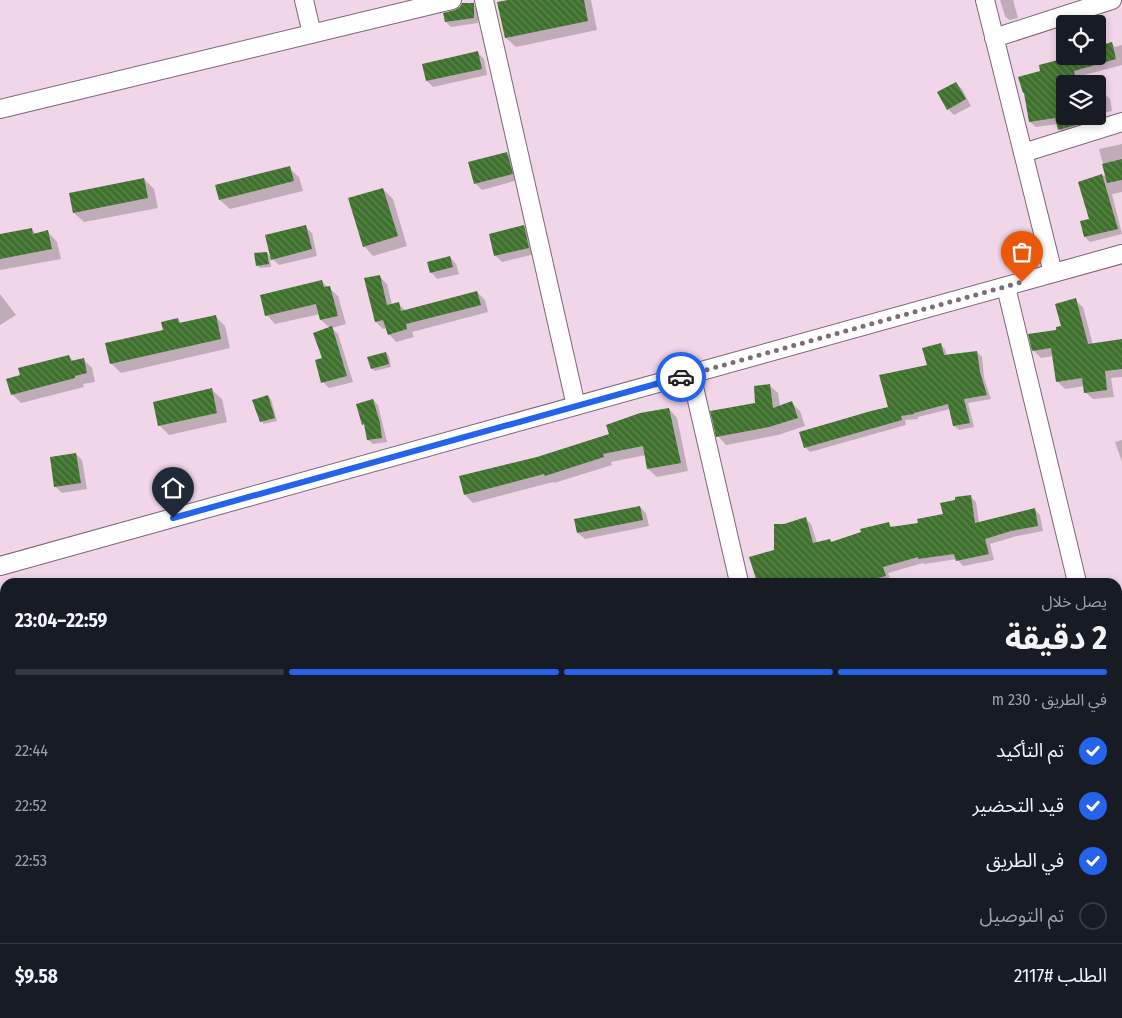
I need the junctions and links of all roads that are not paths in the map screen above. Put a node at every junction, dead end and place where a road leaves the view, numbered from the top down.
1 (304, 0) edge
2 (452, 0) edge
3 (484, 0) edge
4 (985, 0) edge
5 (1112, 0) edge
6 (312, 34) junction
7 (994, 38) junction
8 (0, 109) edge
9 (1122, 122) edge
10 (1023, 153) junction
11 (1122, 254) edge
12 (1053, 273) junction
13 (1006, 287) junction
14 (691, 374) junction
15 (576, 406) junction
16 (0, 566) edge
17 (738, 578) edge
18 (1076, 578) edge

1 - 6 street
2 - 6 street
3 - 15 street
4 - 7 street
5 - 7 street
6 - 8 street
7 - 10 street
9 - 10 street
10 - 12 street
11 - 12 street
12 - 13 street
13 - 14 street
13 - 18 street
14 - 15 street
14 - 17 street
15 - 16 street

